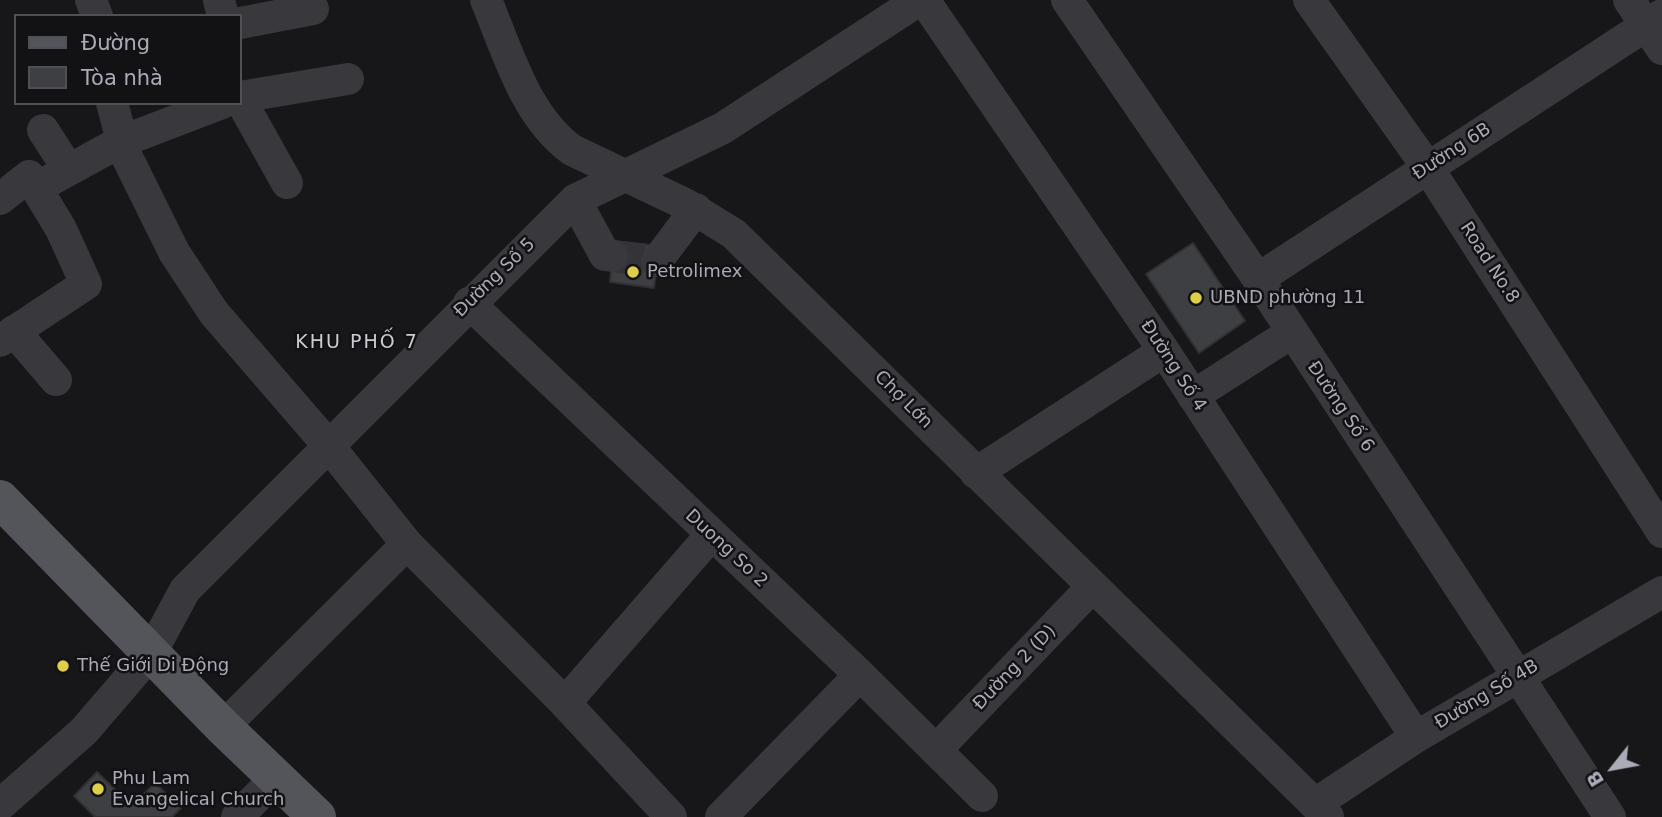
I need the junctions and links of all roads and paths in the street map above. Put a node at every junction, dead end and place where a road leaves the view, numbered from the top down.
1 (486, 0) edge
2 (919, 0) edge
3 (924, 0) edge
4 (1066, 0) edge
5 (1309, 0) edge
6 (313, 9) dead end
7 (1649, 22) edge
8 (242, 23) edge
9 (348, 79) dead end
10 (242, 98) edge
11 (242, 102) edge
12 (112, 105) edge
13 (217, 105) edge
14 (43, 130) dead end
15 (121, 142) junction
16 (1428, 168) junction
17 (68, 169) junction
18 (625, 176) junction
19 (287, 183) dead end
20 (36, 188) junction
21 (0, 199) edge
22 (575, 200) junction
23 (696, 209) junction
24 (612, 256) dead end
25 (657, 261) dead end
26 (1258, 279) junction
27 (469, 303) junction
28 (1291, 333) junction
29 (7, 336) edge
30 (1164, 351) junction
31 (56, 380) dead end
32 (1193, 396) junction
33 (328, 444) junction
34 (976, 473) junction
35 (0, 499) edge
36 (1662, 532) edge
37 (711, 535) junction
38 (407, 544) junction
39 (1093, 586) junction
40 (1662, 592) edge
41 (152, 653) junction
42 (860, 675) junction
43 (1520, 675) junction
44 (565, 703) junction
45 (223, 727) junction
46 (1416, 737) junction
47 (936, 750) junction
48 (276, 778) junction
49 (982, 796) dead end
50 (0, 806) edge
51 (1321, 810) edge
52 (237, 817) edge
53 (317, 817) edge
54 (671, 817) edge
55 (721, 817) edge
56 (1610, 817) edge

1 - 18 street, Chợ Lớn
2 - 18 street, Đường Số 5
3 - 30 street, Đường Số 4
4 - 26 street, Đường Số 6
5 - 16 street, Road No.8
6 - 8 street
7 - 16 street, Đường 6B
9 - 10 street
11 - 19 street
12 - 15 street
13 - 15 street
14 - 17 street
15 - 17 street
15 - 33 street
16 - 26 street, Đường 6B
16 - 36 street, Road No.8
17 - 20 street
18 - 22 street, Đường Số 5
18 - 23 street, Chợ Lớn
20 - 21 street
20 - 29 street
22 - 24 street
22 - 27 street, Đường Số 5
23 - 25 street
23 - 34 street, Chợ Lớn
26 - 28 street, Đường Số 6
27 - 33 street, Đường Số 5
27 - 37 street, Duong So 2
28 - 32 street
28 - 43 street, Đường Số 6
29 - 31 street
30 - 32 street, Đường Số 4
30 - 34 street
32 - 46 street, Đường Số 4
33 - 38 street
33 - 41 street, Đường Số 5
34 - 39 street, Chợ Lớn
35 - 41 main road
37 - 42 street, Duong So 2
37 - 44 street
38 - 44 street
38 - 45 street
39 - 47 street, Đường 2 (D)
39 - 51 street, Chợ Lớn
40 - 43 street, Đường Số 4B
41 - 45 main road
41 - 50 street, Đường Số 5
42 - 47 street, Duong So 2
42 - 55 street
43 - 46 street, Đường Số 4B
43 - 56 street, Đường Số 6
44 - 54 street
45 - 48 main road
46 - 51 street, Đường Số 4B
47 - 49 street, Duong So 2
48 - 52 street
48 - 53 main road

